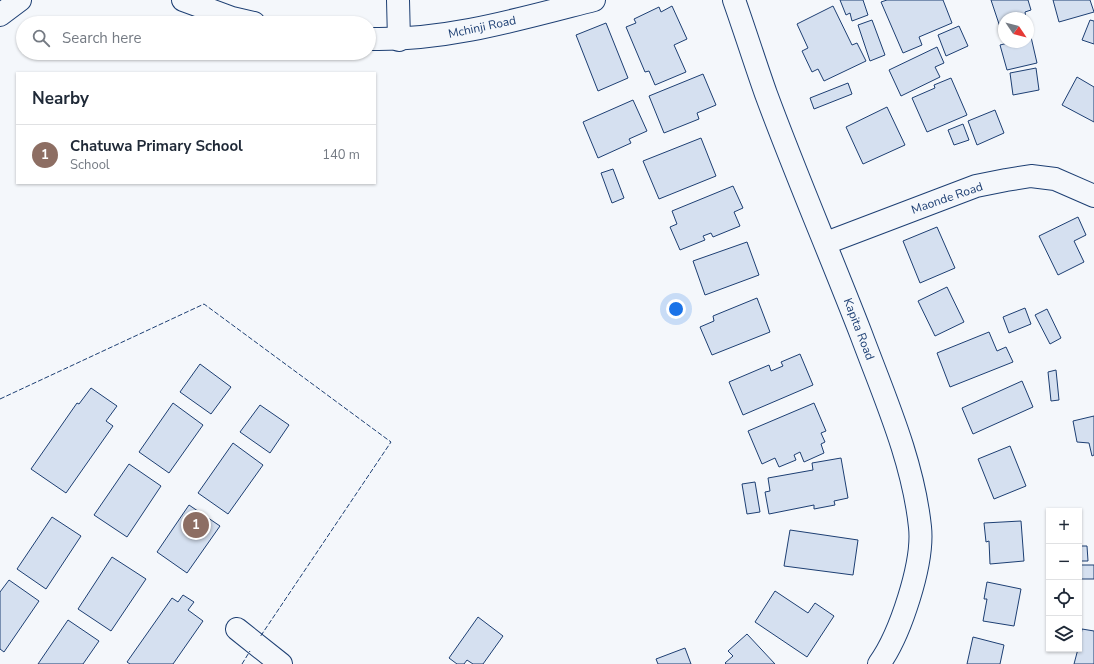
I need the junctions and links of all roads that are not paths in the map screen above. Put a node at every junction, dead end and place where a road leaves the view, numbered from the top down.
1 (20, 0) edge
2 (183, 0) edge
3 (398, 0) edge
4 (594, 0) edge
5 (734, 0) edge
6 (0, 15) edge
7 (227, 16) edge
8 (376, 39) edge
9 (399, 40) junction
10 (1094, 196) edge
11 (826, 243) junction
12 (237, 629) dead end
13 (280, 664) edge
14 (879, 664) edge

1 - 6 street
2 - 7 street
3 - 9 street
4 - 9 street, Mchinji Road
5 - 11 street, Kapita Road
8 - 9 street, Mchinji Road
10 - 11 street, Maonde Road
11 - 14 street, Kapita Road
12 - 13 street

